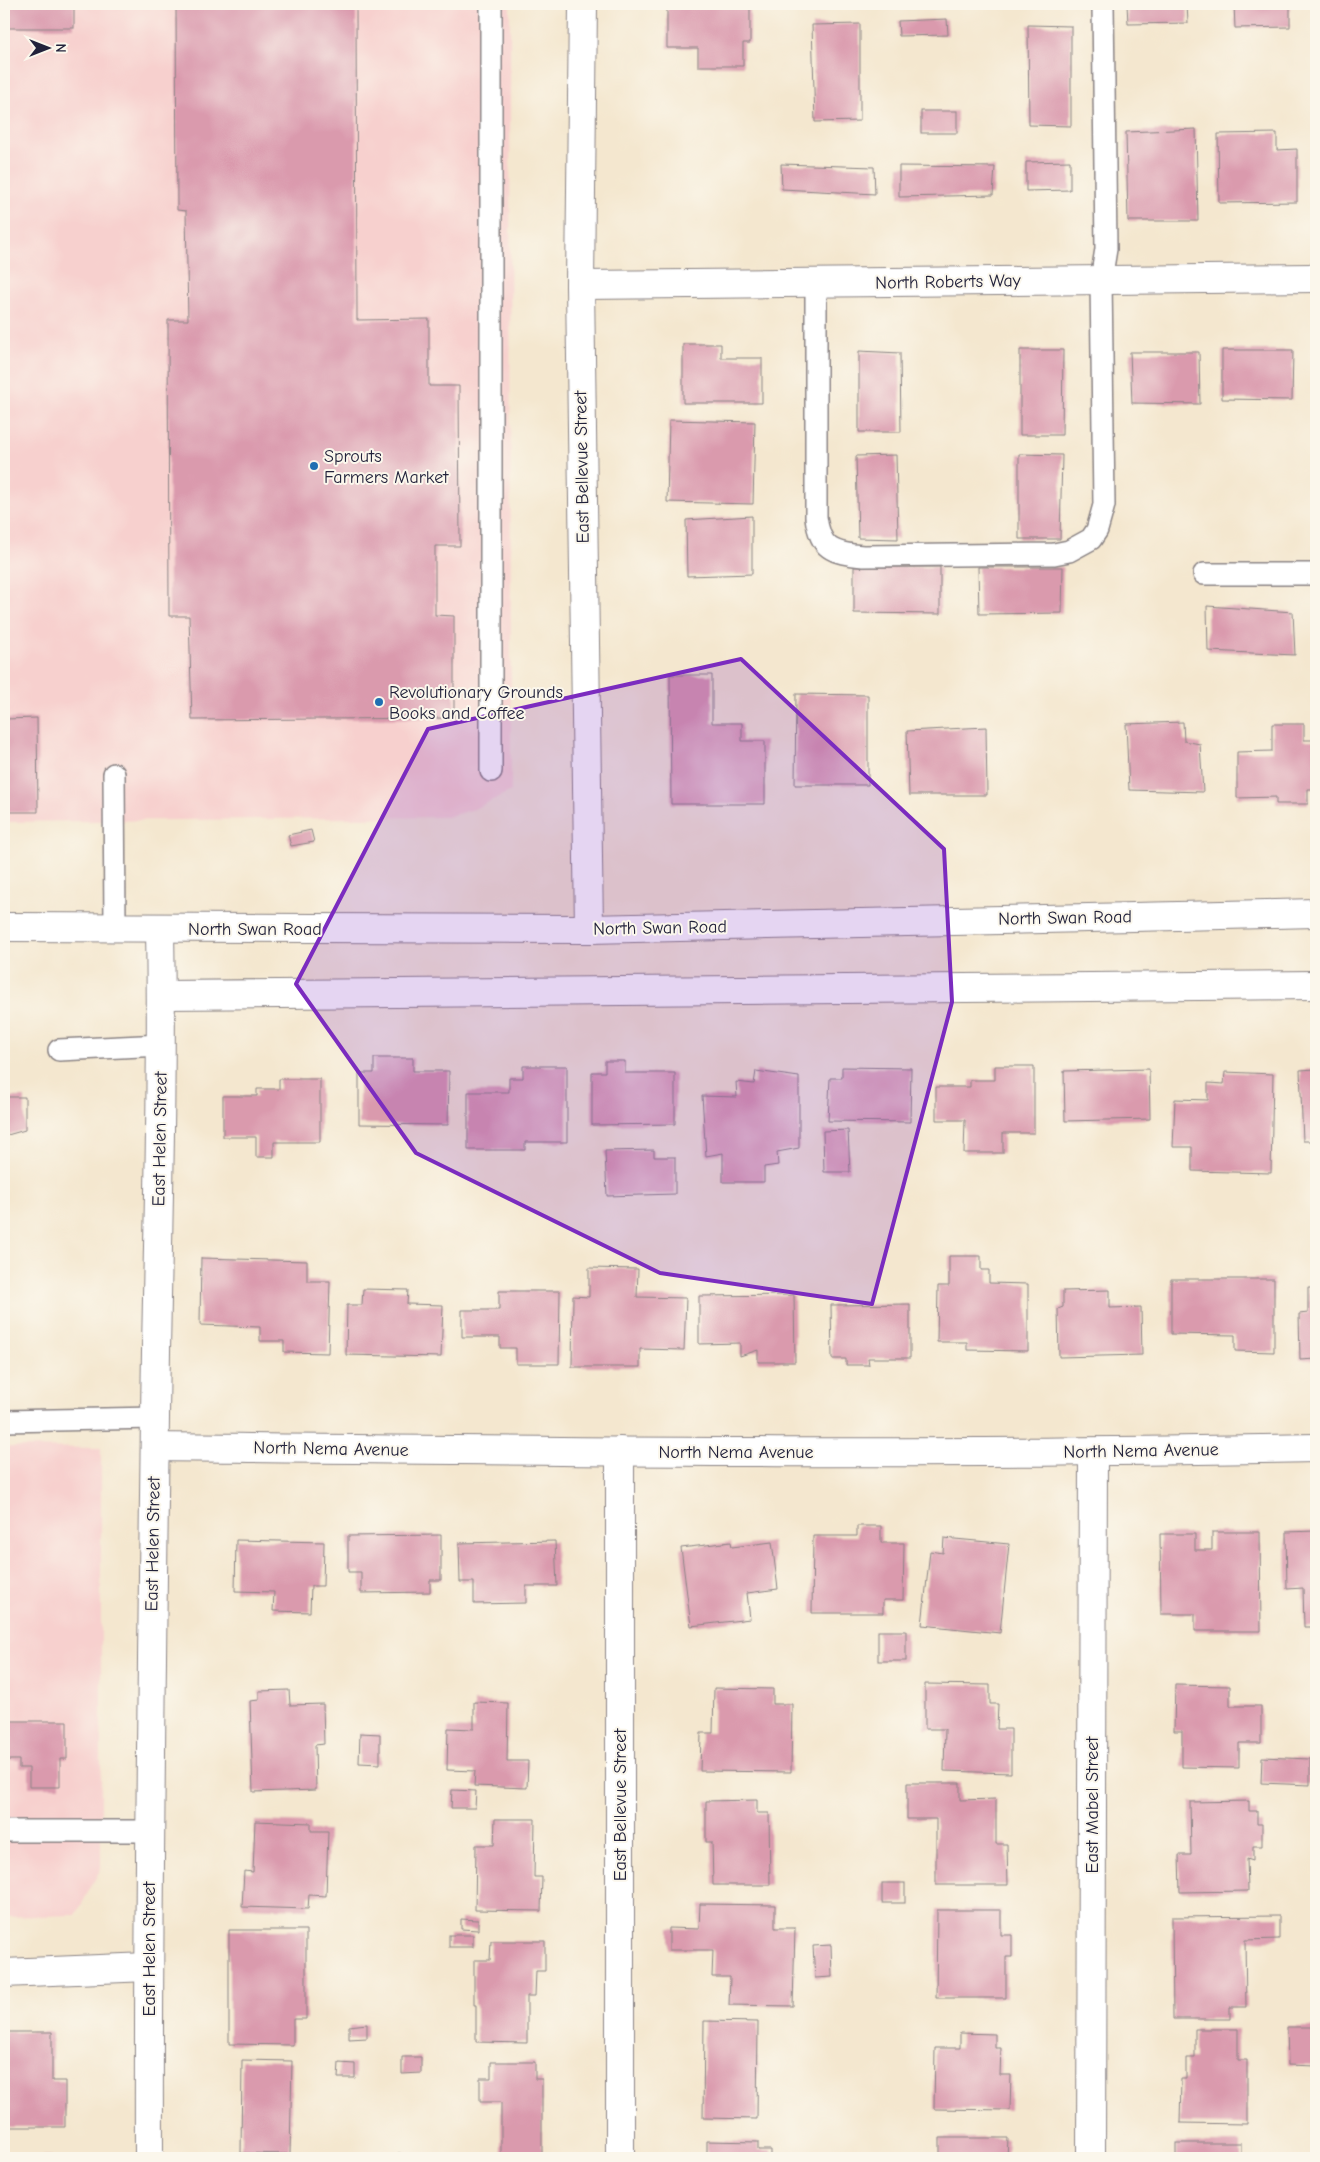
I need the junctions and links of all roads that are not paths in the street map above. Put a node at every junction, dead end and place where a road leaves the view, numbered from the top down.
1 (491, 4) edge
2 (583, 4) edge
3 (1103, 4) edge
4 (1316, 278) edge
5 (1101, 280) junction
6 (816, 283) junction
7 (580, 285) junction
8 (1204, 574) dead end
9 (1316, 574) edge
10 (491, 771) dead end
11 (114, 774) dead end
12 (1316, 913) edge
13 (4, 927) edge
14 (115, 928) junction
15 (160, 929) junction
16 (589, 930) junction
17 (1316, 986) edge
18 (161, 995) junction
19 (162, 1045) junction
20 (59, 1050) dead end
21 (155, 1418) junction
22 (4, 1421) edge
23 (155, 1447) junction
24 (1316, 1448) edge
25 (620, 1451) junction
26 (1093, 1452) junction
27 (4, 1831) edge
28 (150, 1831) junction
29 (148, 1967) junction
30 (4, 1973) edge
31 (149, 2158) edge
32 (620, 2158) edge
33 (1091, 2158) edge

1 - 10 lane
2 - 7 street, East Bellevue Street
3 - 5 lane
4 - 5 street, North Roberts Way
5 - 6 street, North Roberts Way
5 - 6 lane
6 - 7 street, North Roberts Way
7 - 16 street, East Bellevue Street
8 - 9 lane
11 - 14 lane
12 - 16 street, North Swan Road
13 - 14 street, North Swan Road
14 - 15 street, North Swan Road
15 - 16 street, North Swan Road
15 - 18 street, East Helen Street
17 - 18 street
18 - 19 street, East Helen Street
19 - 20 lane
19 - 21 street, East Helen Street
21 - 22 lane
21 - 23 street, East Helen Street
23 - 25 street, North Nema Avenue
23 - 28 street, East Helen Street
24 - 26 street, North Nema Avenue
25 - 26 street, North Nema Avenue
25 - 32 street, East Bellevue Street
26 - 33 street, East Mabel Street
27 - 28 lane
28 - 29 street, East Helen Street
29 - 30 street
29 - 31 street, East Helen Street

